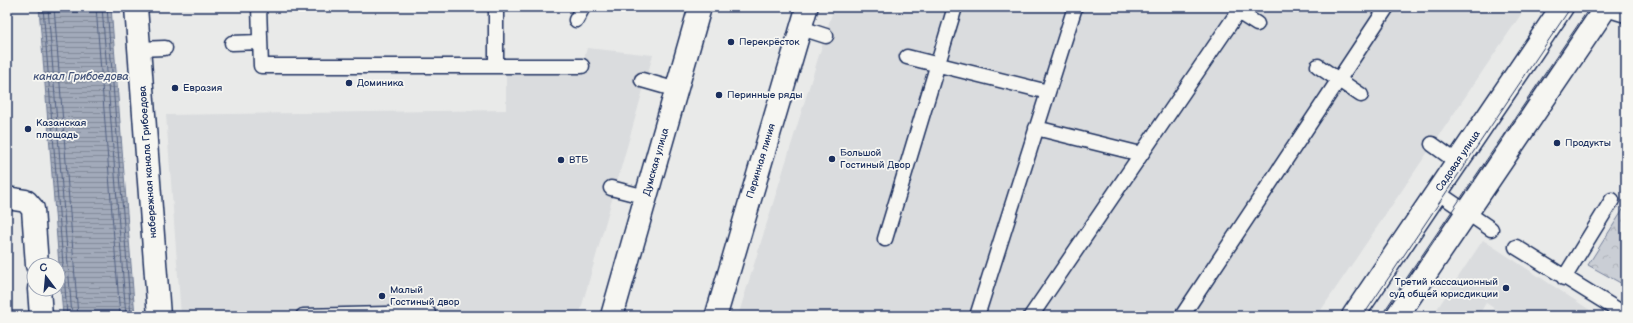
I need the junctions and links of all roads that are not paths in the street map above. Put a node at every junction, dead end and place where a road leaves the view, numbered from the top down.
1 (136, 7) edge
2 (259, 7) edge
3 (496, 7) edge
4 (584, 7) edge
5 (700, 7) edge
6 (807, 7) edge
7 (956, 7) edge
8 (1074, 7) edge
9 (1387, 7) edge
10 (1562, 7) edge
11 (1606, 7) edge
12 (1613, 7) edge
13 (1240, 10) edge
14 (1626, 11) edge
15 (576, 20) dead end
16 (1257, 24) dead end
17 (801, 28) junction
18 (826, 36) dead end
19 (260, 42) junction
20 (232, 43) dead end
21 (165, 48) dead end
22 (139, 49) junction
23 (907, 57) dead end
24 (577, 63) dead end
25 (938, 64) junction
26 (496, 66) junction
27 (1318, 66) dead end
28 (642, 80) dead end
29 (1339, 80) junction
30 (677, 90) junction
31 (1048, 92) junction
32 (1361, 95) dead end
33 (1036, 128) junction
34 (1432, 144) dead end
35 (1141, 154) junction
36 (1457, 162) junction
37 (611, 188) dead end
38 (1437, 192) junction
39 (646, 197) junction
40 (11, 198) edge
41 (1612, 200) dead end
42 (1467, 212) junction
43 (1491, 229) dead end
44 (885, 239) dead end
45 (1516, 247) dead end
46 (36, 257) edge
47 (1564, 278) junction
48 (40, 297) edge
49 (1626, 315) edge
50 (41, 316) edge
51 (159, 316) edge
52 (303, 316) edge
53 (428, 316) edge
54 (612, 316) edge
55 (716, 316) edge
56 (976, 316) edge
57 (1031, 316) edge
58 (1182, 316) edge
59 (1353, 316) edge
60 (1397, 316) edge

1 - 22 street, набережная канала Грибоедова
2 - 19 lane
3 - 26 lane
4 - 15 lane
5 - 30 street, Думская улица
6 - 17 street, Перинная линия
7 - 25 lane
8 - 31 lane
9 - 29 lane
10 - 36 street, Садовая улица
11 - 42 street
12 - 14 street
13 - 16 lane
13 - 35 lane
17 - 18 lane
17 - 55 street, Перинная линия
19 - 20 lane
19 - 26 lane
21 - 22 lane
22 - 51 street, набережная канала Грибоедова
23 - 25 lane
24 - 26 lane
25 - 31 lane
25 - 44 lane
27 - 29 lane
28 - 30 lane
29 - 32 lane
29 - 58 lane
30 - 39 street, Думская улица
31 - 33 lane
33 - 35 lane
33 - 56 lane
34 - 36 lane
35 - 57 lane
36 - 38 street, Садовая улица
37 - 39 lane
38 - 42 lane
38 - 59 street, Садовая улица
39 - 54 street, Думская улица
40 - 46 street
41 - 47 lane
42 - 43 lane
42 - 60 street
45 - 47 lane
47 - 49 lane
48 - 50 street
52 - 53 lane

